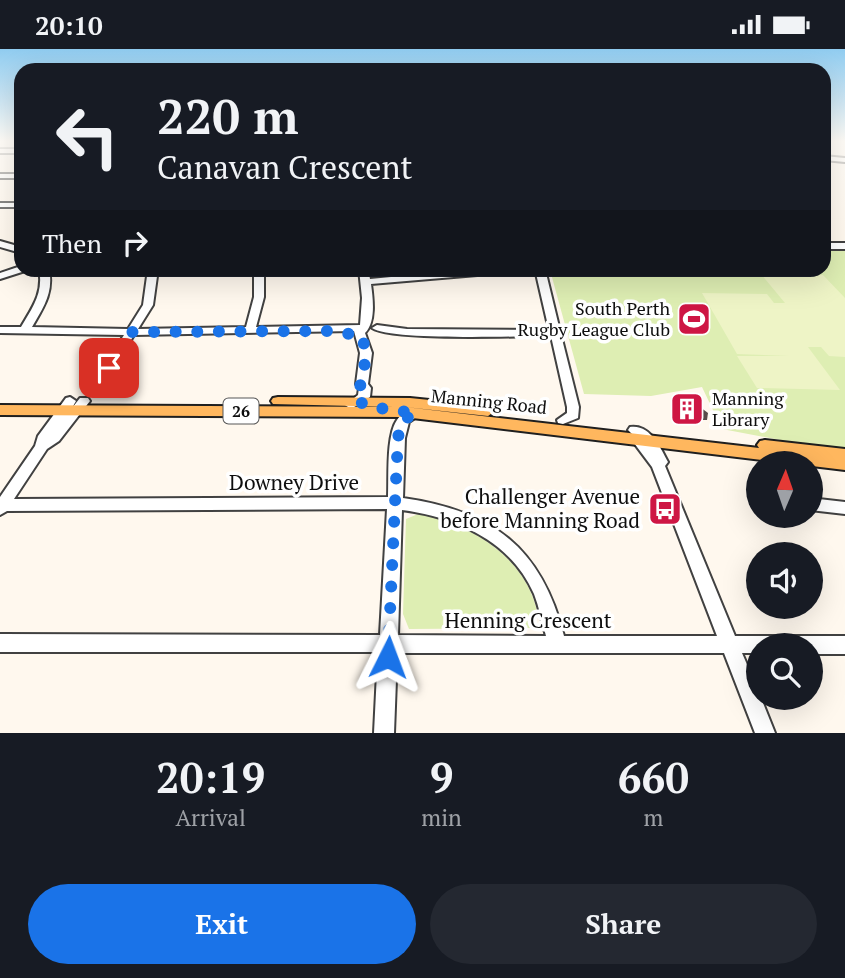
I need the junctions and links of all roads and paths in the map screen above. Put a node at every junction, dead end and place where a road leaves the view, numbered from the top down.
1 (46, 277) edge
2 (152, 277) edge
3 (259, 277) edge
4 (365, 277) edge
5 (423, 277) edge
6 (542, 277) edge
7 (367, 282) junction
8 (0, 330) edge
9 (25, 330) junction
10 (250, 330) junction
11 (331, 331) joint
12 (132, 332) junction
13 (369, 332) junction
14 (557, 333) junction
15 (366, 353) joint
16 (98, 384) dead end
17 (0, 401) edge
18 (358, 401) junction
19 (74, 405) junction
20 (0, 410) edge
21 (333, 411) junction
22 (410, 413) junction
23 (564, 420) junction
24 (641, 437) junction
25 (845, 454) edge
26 (845, 464) edge
27 (395, 503) junction
28 (823, 505) edge
29 (1, 507) edge
30 (845, 508) edge
31 (0, 643) edge
32 (388, 643) junction
33 (557, 644) junction
34 (729, 644) junction
35 (845, 645) edge
36 (384, 733) edge
37 (765, 733) edge

1 - 9 street
2 - 12 street
3 - 10 street
4 - 7 street
5 - 7 street
6 - 14 street
7 - 13 street
8 - 9 street
9 - 12 street
10 - 11 street
10 - 12 street
11 - 13 street
12 - 16 street
13 - 14 street
13 - 15 street
14 - 23 street
15 - 18 street
17 - 19 main road, Manning Road / 26
18 - 19 main road, Manning Road / 26
18 - 21 street
18 - 22 street
18 - 23 main road, Manning Road / 26
19 - 20 main road, Manning Road / 26
19 - 21 main road, Manning Road / 26
19 - 29 street
21 - 22 main road, Manning Road / 26
22 - 24 main road, Manning Road / 26
22 - 27 street
23 - 24 main road, Manning Road / 26
24 - 25 main road, Manning Road / 26
24 - 26 main road, Manning Road / 26
24 - 34 street
27 - 29 street, Downey Drive
27 - 32 street
27 - 33 street, Downey Drive
28 - 30 street
31 - 32 street, Henning Crescent
32 - 33 street, Henning Crescent
32 - 36 street
33 - 34 street, Henning Crescent
34 - 35 street, Henning Crescent
34 - 37 street

